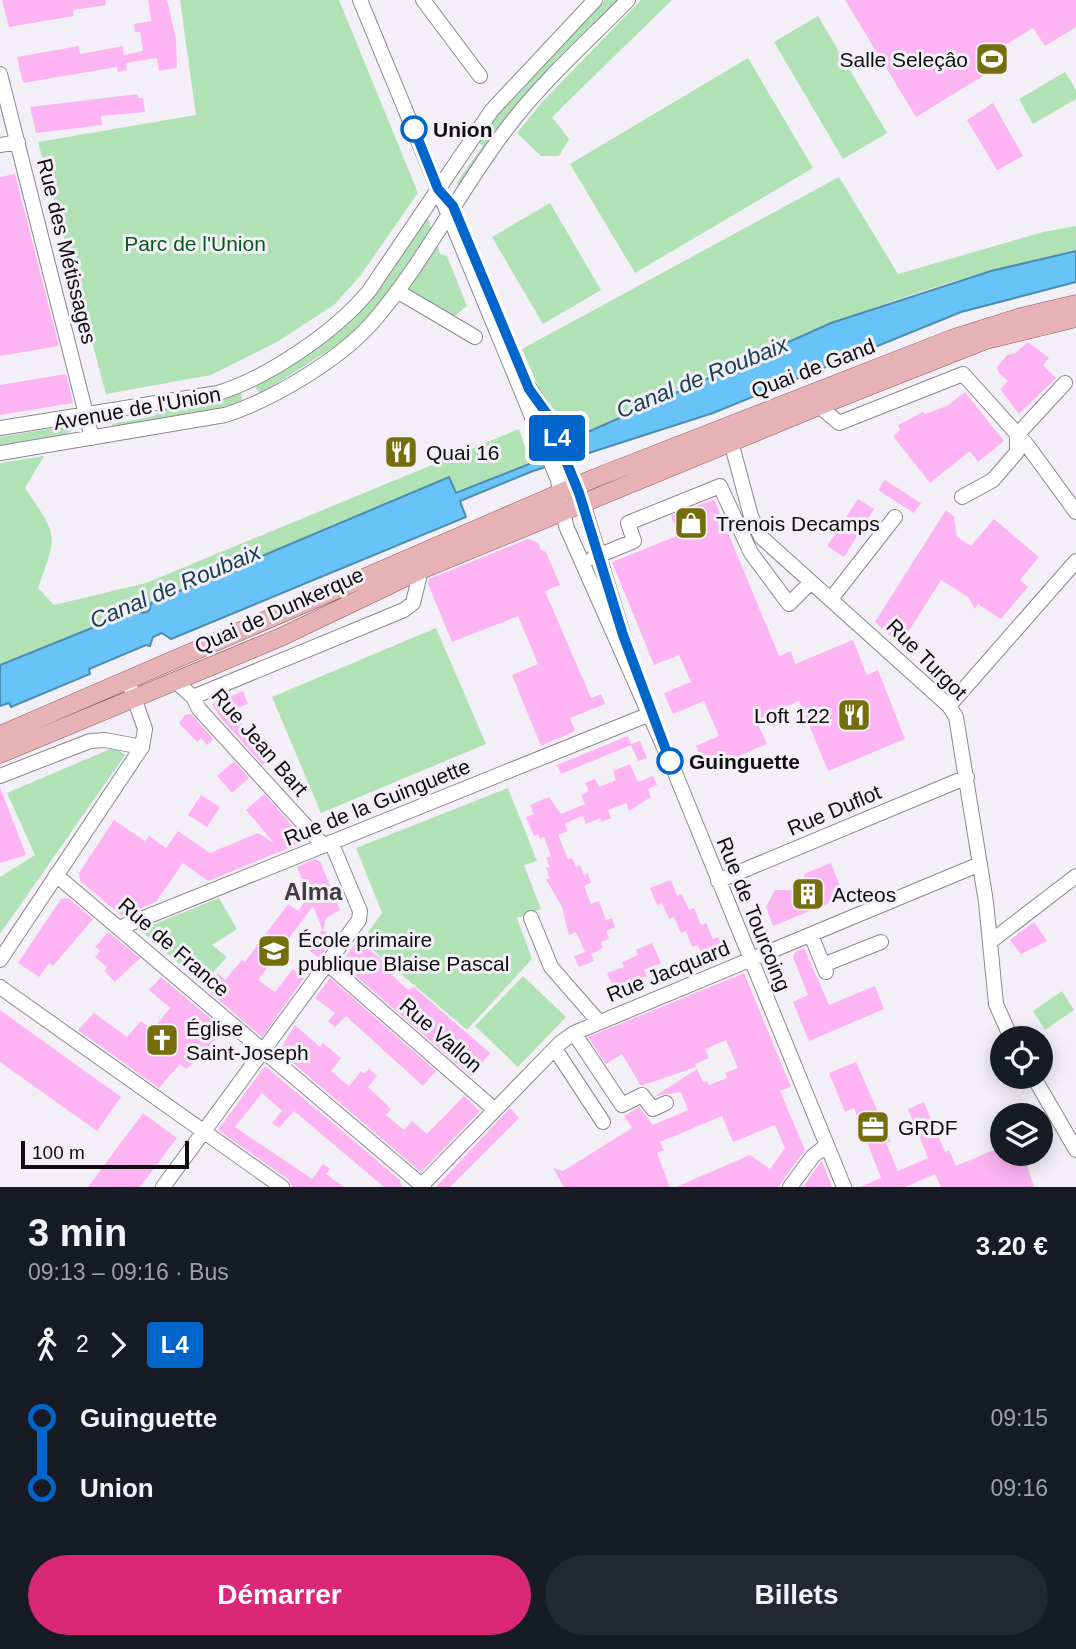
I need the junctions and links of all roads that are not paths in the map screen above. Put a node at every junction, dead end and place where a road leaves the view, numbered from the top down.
1 (352, 0) edge
2 (360, 0) edge
3 (424, 0) edge
4 (595, 0) edge
5 (628, 0) edge
6 (0, 74) edge
7 (480, 76) dead end
8 (18, 142) junction
9 (0, 145) edge
10 (435, 192) junction
11 (448, 214) junction
12 (397, 291) junction
13 (1076, 304) edge
14 (1076, 318) edge
15 (475, 337) dead end
16 (1065, 383) dead end
17 (820, 406) junction
18 (87, 414) junction
19 (0, 428) edge
20 (543, 431) junction
21 (1017, 435) junction
22 (92, 438) junction
23 (731, 442) junction
24 (0, 453) edge
25 (566, 494) junction
26 (962, 498) dead end
27 (1076, 512) edge
28 (895, 517) dead end
29 (591, 558) junction
30 (1076, 561) edge
31 (421, 570) junction
32 (811, 582) junction
33 (831, 599) junction
34 (174, 681) junction
35 (128, 682) junction
36 (193, 697) junction
37 (134, 699) junction
38 (949, 706) junction
39 (650, 714) junction
40 (657, 731) junction
41 (0, 735) edge
42 (142, 747) junction
43 (0, 754) edge
44 (0, 776) edge
45 (967, 777) junction
46 (327, 843) junction
47 (980, 864) junction
48 (56, 875) junction
49 (1076, 876) edge
50 (718, 881) junction
51 (531, 918) dead end
52 (119, 928) junction
53 (812, 939) junction
54 (881, 942) dead end
55 (990, 942) junction
56 (0, 960) edge
57 (750, 960) junction
58 (329, 965) junction
59 (0, 987) edge
60 (599, 1022) junction
61 (1005, 1026) edge
62 (574, 1033) junction
63 (555, 1049) junction
64 (265, 1053) junction
65 (1042, 1089) edge
66 (666, 1103) dead end
67 (495, 1110) junction
68 (603, 1122) dead end
69 (1071, 1128) edge
70 (204, 1133) junction
71 (827, 1145) junction
72 (1076, 1150) edge
73 (422, 1186) edge
74 (163, 1187) edge
75 (282, 1187) edge
76 (790, 1187) edge
77 (844, 1187) edge

1 - 10 street
2 - 10 street
3 - 7 street
4 - 10 street
5 - 11 street, Avenue de l'Union
6 - 8 street, Rue des Métissages
8 - 9 street
8 - 18 street, Rue des Métissages
10 - 11 street
10 - 18 street
11 - 12 street, Avenue de l'Union
11 - 20 street
11 - 20 street
11 - 20 street
12 - 15 street
12 - 22 street, Avenue de l'Union
13 - 25 main road, Quai de Gand
14 - 17 main road, Quai de Gand
16 - 21 street
17 - 21 street
17 - 23 main road, Quai de Gand
18 - 19 street
18 - 22 street, Rue des Métissages
20 - 25 street
21 - 26 street
21 - 27 street
22 - 24 street, Avenue de l'Union
23 - 25 main road, Quai de Gand
23 - 32 street, Rue Turgot
25 - 29 street, Rue de Tourcoing
25 - 29 street, Rue de Tourcoing
25 - 31 main road, Quai de Dunkerque
25 - 35 main road, Quai de Dunkerque
28 - 33 street
29 - 32 street
29 - 39 street, Rue de Tourcoing
29 - 40 street
30 - 38 street
31 - 34 main road, Quai de Dunkerque
31 - 36 street
32 - 33 street, Rue Turgot
33 - 38 street, Rue Turgot
34 - 36 street, Rue Jean Bart
34 - 37 main road, Quai de Dunkerque
35 - 37 street
35 - 41 main road, Quai de Dunkerque
36 - 46 street, Rue Jean Bart
37 - 42 street
37 - 43 main road, Quai de Dunkerque
38 - 45 street, Rue Turgot
39 - 40 street, Rue de Tourcoing
39 - 46 street, Rue de la Guinguette
40 - 50 street, Rue de Tourcoing
42 - 44 street
42 - 48 street
45 - 47 street, Rue Turgot
45 - 50 street, Rue Duflot
46 - 52 street, Rue de la Guinguette
46 - 58 street
47 - 53 street, Rue Jacquard
47 - 55 street, Rue Turgot
48 - 52 street, Rue de France
48 - 56 street
49 - 55 street
50 - 57 street, Rue de Tourcoing
51 - 60 street
52 - 64 street, Rue de France
53 - 54 street
53 - 57 street, Rue Jacquard
55 - 61 street, Rue Turgot
57 - 60 street, Rue Jacquard
57 - 71 street, Rue de Tourcoing
58 - 64 street
58 - 67 street, Rue Vallon
59 - 70 street
60 - 62 street, Rue Jacquard
62 - 63 street, Rue Jacquard
62 - 66 street
63 - 67 street, Rue Jacquard
63 - 68 street
64 - 70 street
64 - 73 street, Rue de France
65 - 69 street
67 - 73 street, Rue Jacquard
69 - 72 street
70 - 74 street
70 - 75 street
71 - 76 street
71 - 77 street, Rue de Tourcoing

